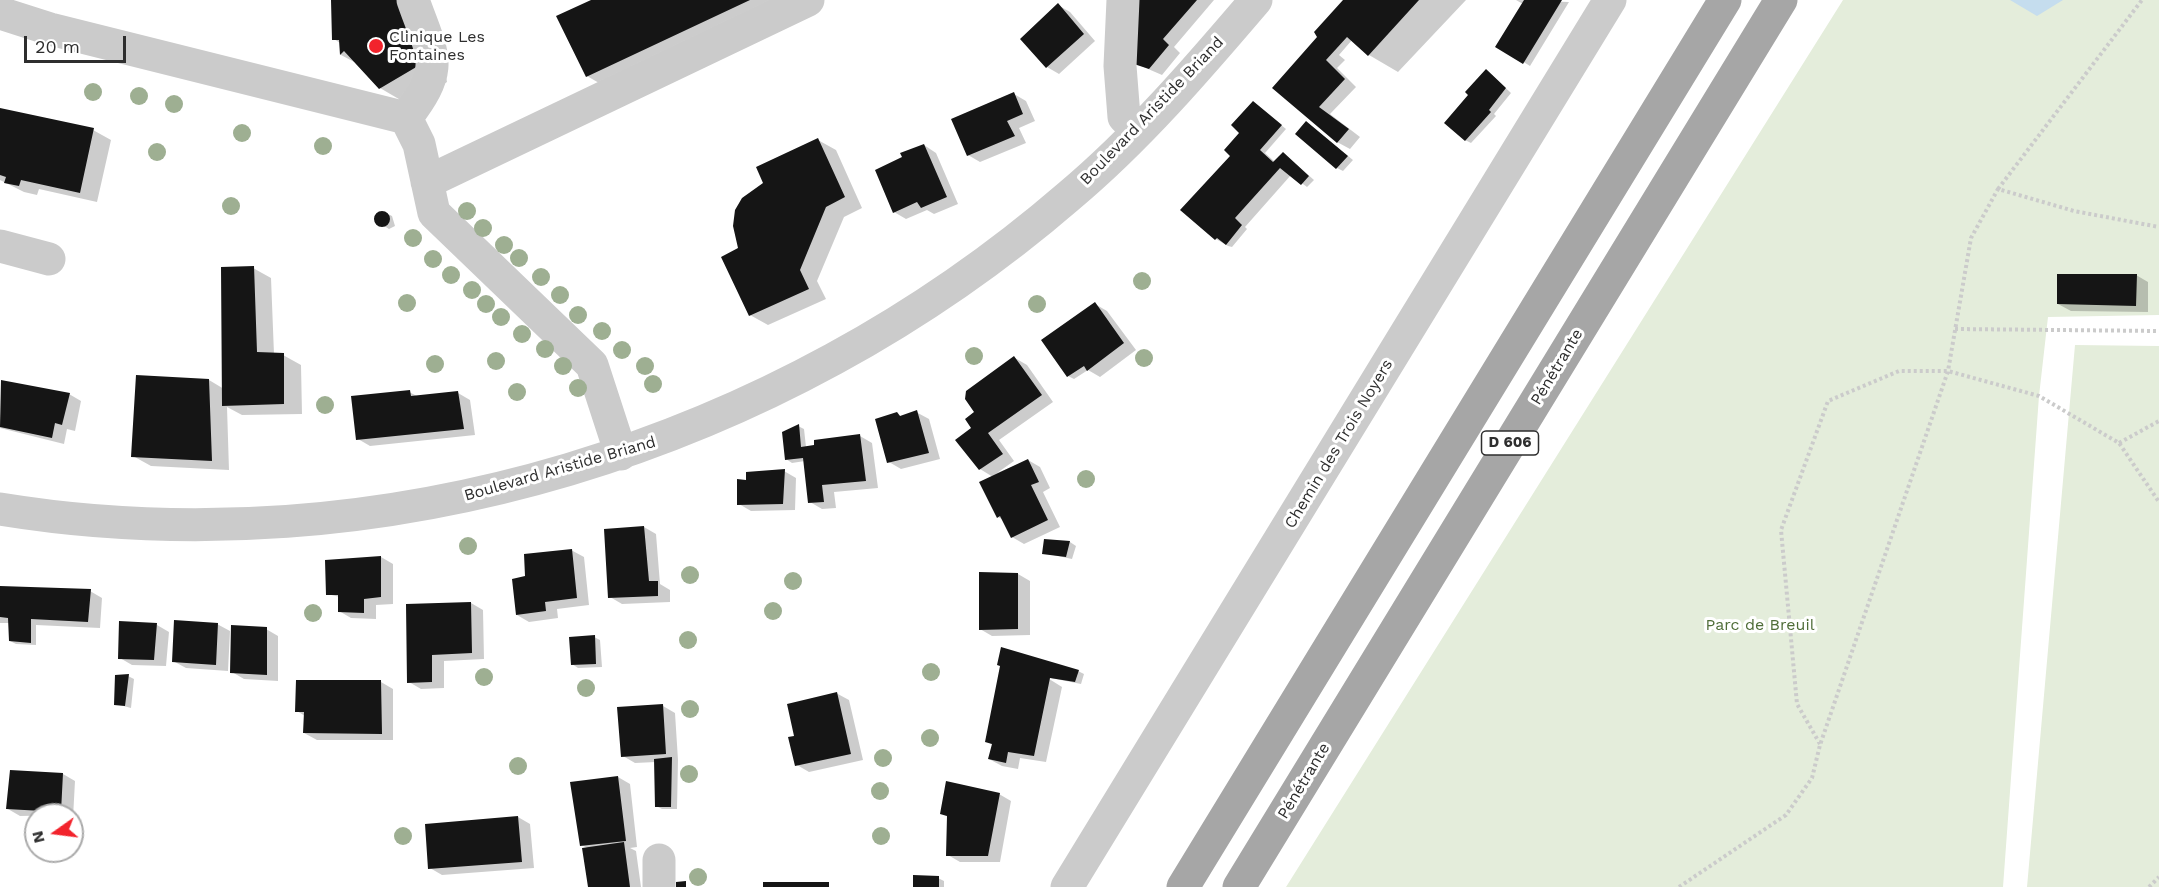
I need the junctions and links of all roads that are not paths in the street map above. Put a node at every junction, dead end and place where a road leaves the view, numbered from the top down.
1 (413, 0) edge
2 (808, 0) edge
3 (1123, 0) edge
4 (1256, 0) edge
5 (1611, 0) edge
6 (1725, 0) edge
7 (1782, 0) edge
8 (0, 13) edge
9 (406, 118) junction
10 (1138, 131) junction
11 (427, 182) junction
12 (0, 246) edge
13 (49, 260) dead end
14 (621, 454) junction
15 (0, 508) edge
16 (1067, 887) edge
17 (1183, 887) edge
18 (1239, 887) edge

1 - 9 street
2 - 11 street
3 - 10 street
4 - 10 street, Boulevard Aristide Briand
5 - 16 street, Chemin des Trois Noyers
6 - 17 main road, D 606
7 - 18 main road, Pénétrante / D 606
8 - 9 street
9 - 11 street
10 - 14 street, Boulevard Aristide Briand
11 - 14 street
12 - 13 street
14 - 15 street, Boulevard Aristide Briand

